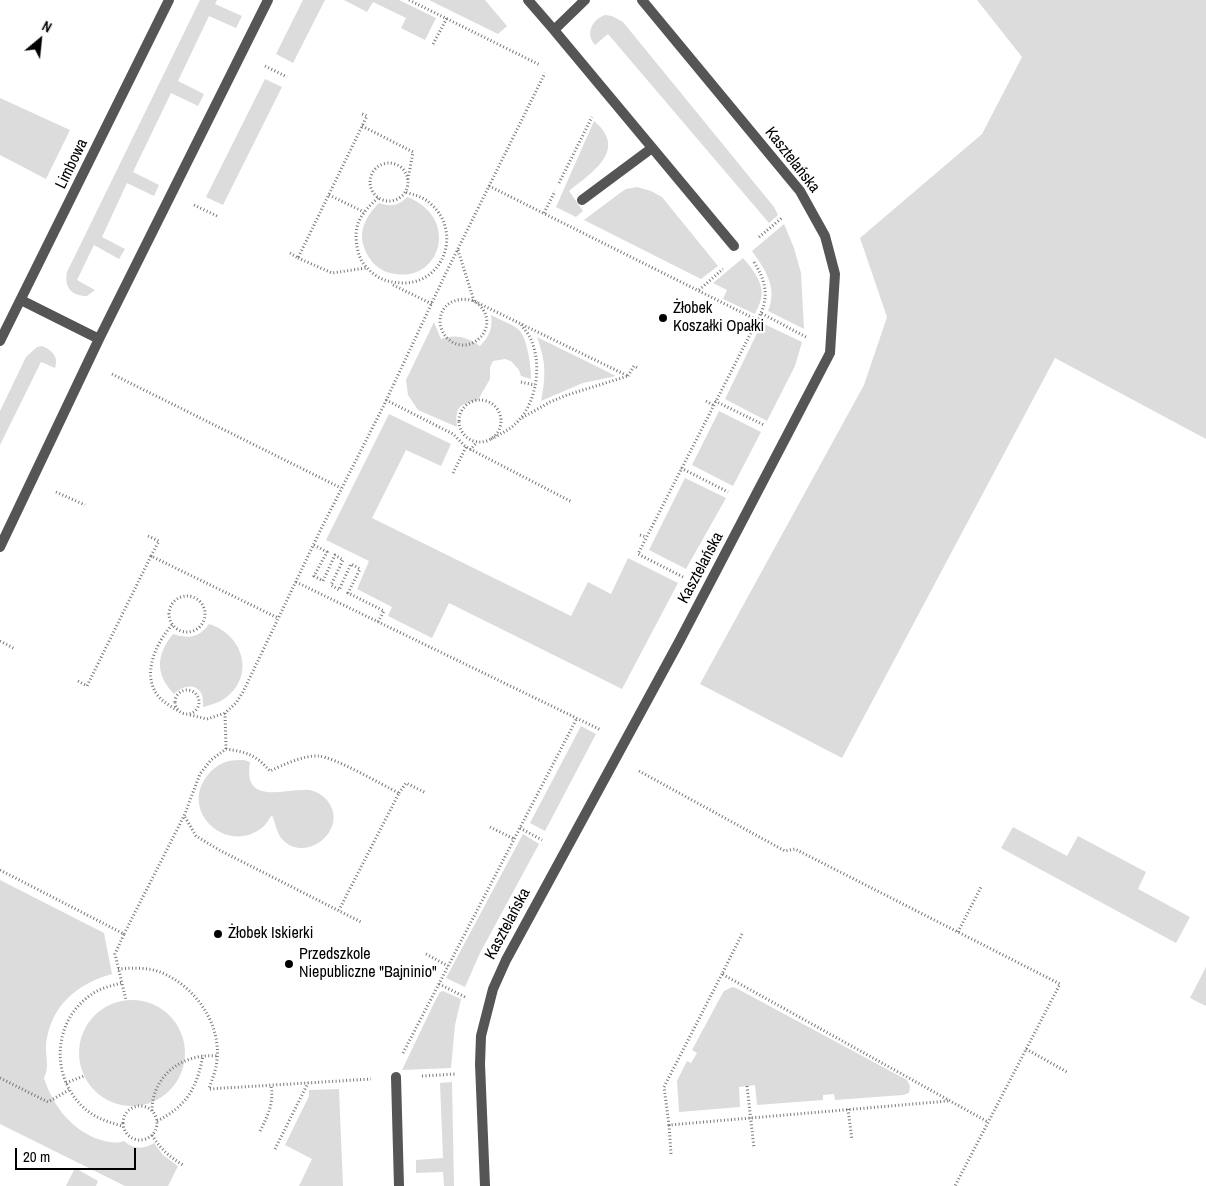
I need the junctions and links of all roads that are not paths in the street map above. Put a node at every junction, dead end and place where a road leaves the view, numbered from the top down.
1 (170, 0) edge
2 (268, 0) edge
3 (528, 0) edge
4 (585, 0) edge
5 (642, 0) edge
6 (554, 30) junction
7 (652, 148) junction
8 (582, 200) dead end
9 (734, 246) dead end
10 (21, 300) junction
11 (99, 339) junction
12 (0, 341) edge
13 (0, 547) edge
14 (396, 1078) dead end
15 (399, 1186) edge
16 (484, 1186) edge

1 - 10 street, Limbowa
2 - 11 street
3 - 6 street
4 - 6 street
5 - 16 street, Kasztelańska
6 - 7 street
7 - 8 street
7 - 9 street
10 - 11 street
10 - 12 street, Limbowa
11 - 13 street
14 - 15 street

